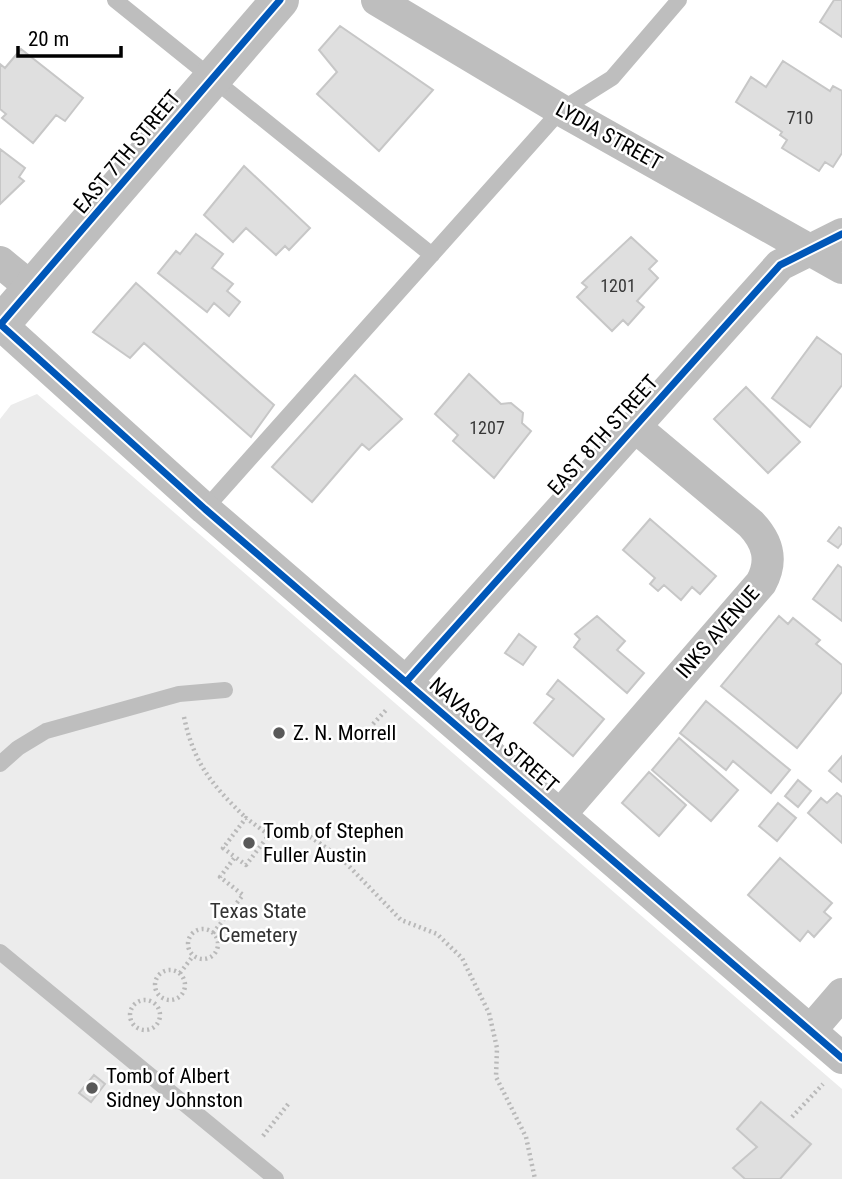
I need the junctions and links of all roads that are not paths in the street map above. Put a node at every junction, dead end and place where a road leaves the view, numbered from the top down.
1 (115, 0) edge
2 (280, 0) edge
3 (377, 0) edge
4 (679, 0) edge
5 (211, 80) junction
6 (561, 110) junction
7 (842, 234) edge
8 (813, 251) junction
9 (432, 255) junction
10 (0, 262) edge
11 (842, 268) edge
12 (33, 289) junction
13 (0, 325) edge
14 (634, 426) junction
15 (205, 509) junction
16 (406, 682) junction
17 (225, 690) dead end
18 (0, 764) edge
19 (560, 815) junction
20 (0, 952) edge
21 (842, 994) edge
22 (811, 1030) junction
23 (835, 1068) edge
24 (276, 1179) edge

1 - 5 lane
2 - 5 main road, EAST 7TH STREET
3 - 6 street, LYDIA STREET
4 - 6 lane
5 - 9 lane
5 - 12 main road, EAST 7TH STREET
6 - 8 street, LYDIA STREET
6 - 9 lane
7 - 8 street, EAST 8TH STREET
8 - 11 street, LYDIA STREET
8 - 14 street, EAST 8TH STREET
9 - 15 lane
10 - 12 street
12 - 13 main road, EAST 7TH STREET
13 - 15 street, NAVASOTA STREET
14 - 16 street, EAST 8TH STREET
14 - 19 street, INKS AVENUE
15 - 16 street, NAVASOTA STREET
16 - 19 street, NAVASOTA STREET
17 - 18 lane
19 - 22 street, NAVASOTA STREET
20 - 24 lane
21 - 22 street
22 - 23 street, NAVASOTA STREET

